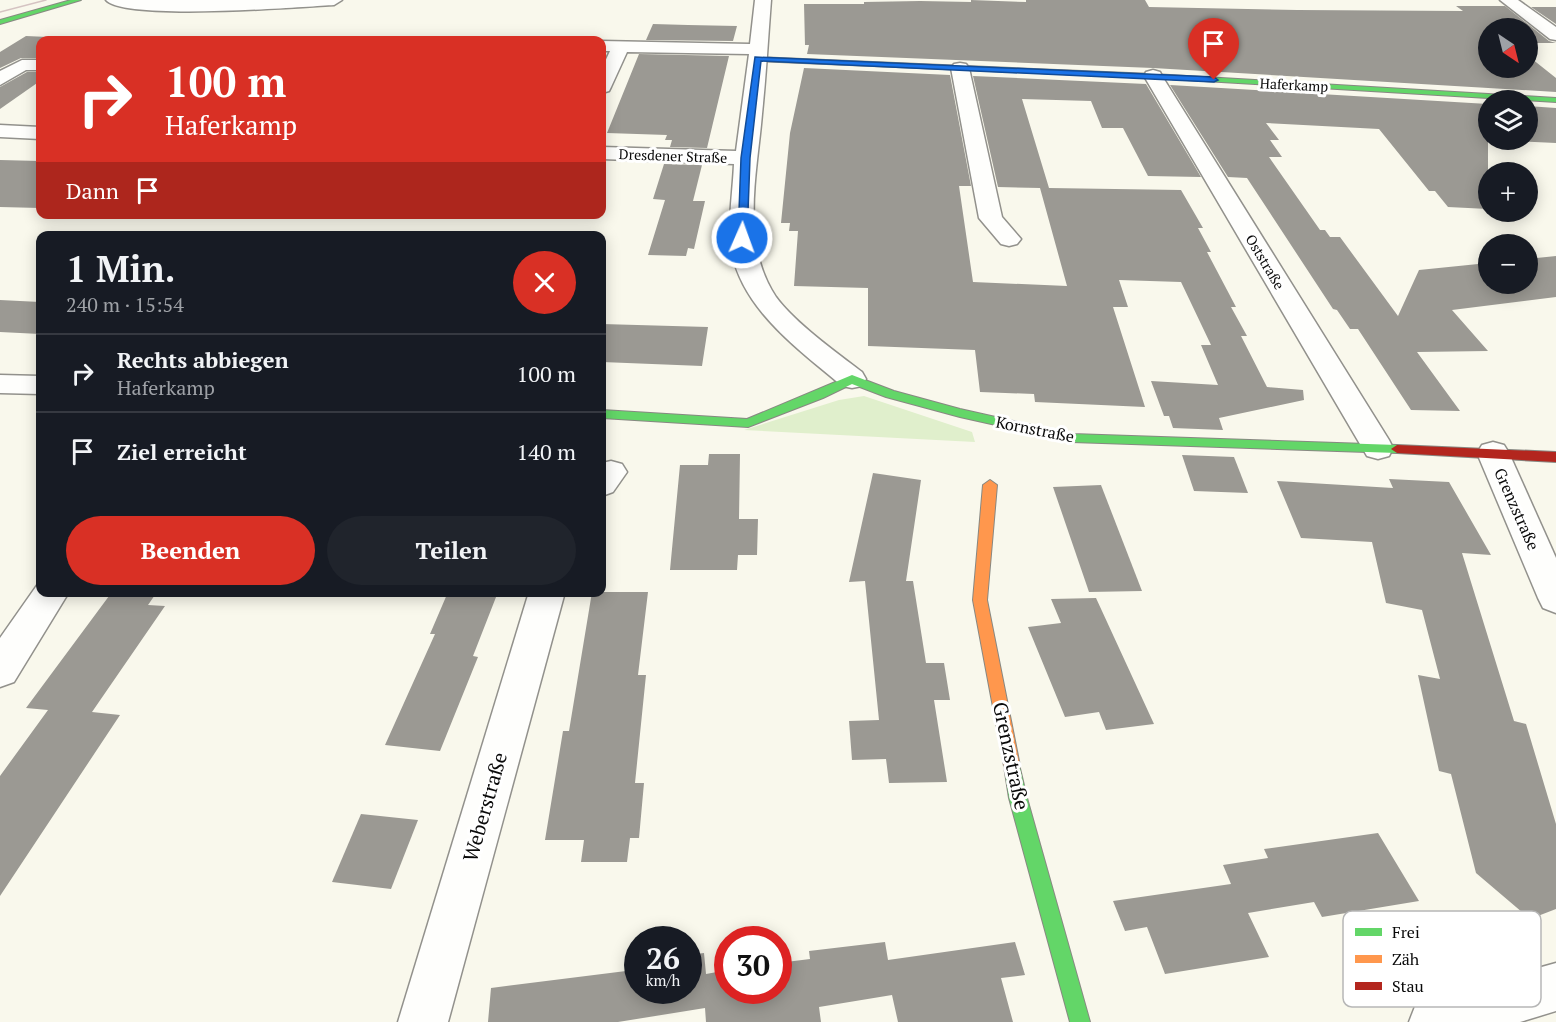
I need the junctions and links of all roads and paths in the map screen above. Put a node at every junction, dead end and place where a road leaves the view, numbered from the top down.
1 (78, 0) edge
2 (114, 0) edge
3 (334, 0) edge
4 (763, 0) edge
5 (1508, 0) edge
6 (0, 22) edge
7 (1556, 35) edge
8 (606, 46) edge
9 (621, 46) junction
10 (758, 54) junction
11 (36, 65) edge
12 (960, 68) junction
13 (1153, 76) junction
14 (606, 78) edge
15 (0, 79) edge
16 (1556, 100) edge
17 (0, 131) edge
18 (36, 133) edge
19 (606, 153) edge
20 (745, 158) junction
21 (1009, 238) dead end
22 (852, 379) junction
23 (0, 384) edge
24 (36, 386) edge
25 (606, 414) edge
26 (1378, 448) junction
27 (1493, 453) junction
28 (1556, 456) edge
29 (990, 485) dead end
30 (48, 597) edge
31 (546, 597) edge
32 (1556, 598) edge
33 (0, 670) edge
34 (1510, 1007) edge
35 (423, 1022) edge
36 (1080, 1022) edge
37 (1434, 1022) edge

1 - 6 street
2 - 3 street
4 - 10 street
5 - 7 street
8 - 9 street
9 - 10 street
9 - 14 street
10 - 12 street, Haferkamp
10 - 20 street
11 - 15 street
12 - 13 street, Haferkamp
12 - 21 street
13 - 16 street, Haferkamp
13 - 26 street, Oststraße
17 - 18 street
19 - 20 street, Dresdener Straße
20 - 22 street
22 - 25 street
22 - 26 street, Kornstraße
23 - 24 street
26 - 27 street, Kornstraße
27 - 28 street, Kornstraße
27 - 32 street, Grenzstraße
29 - 36 street, Grenzstraße
30 - 33 street
31 - 35 street, Weberstraße
34 - 37 street

